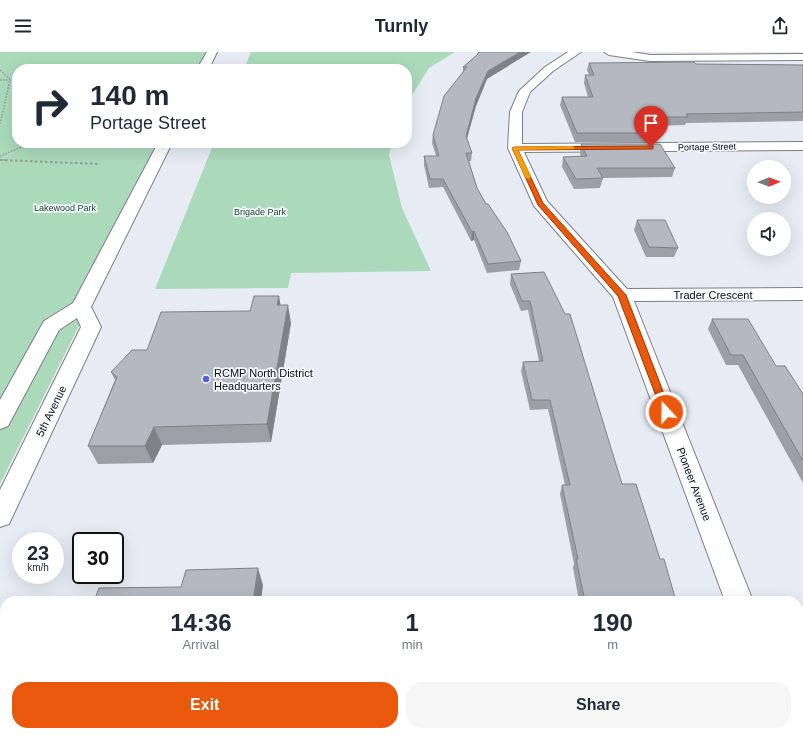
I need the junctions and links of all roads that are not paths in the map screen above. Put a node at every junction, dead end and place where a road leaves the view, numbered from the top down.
1 (212, 52) edge
2 (576, 52) edge
3 (608, 52) edge
4 (803, 57) edge
5 (206, 64) edge
6 (803, 146) edge
7 (162, 148) edge
8 (515, 148) junction
9 (803, 294) edge
10 (622, 295) junction
11 (81, 307) junction
12 (0, 420) edge
13 (0, 516) edge
14 (736, 596) edge

1 - 5 street
2 - 8 street, Pioneer Avenue
3 - 4 street
6 - 8 street, Portage Street
7 - 11 street
8 - 10 street, Pioneer Avenue
9 - 10 street, Trader Crescent
10 - 14 street, Pioneer Avenue
11 - 12 street
11 - 13 street, 5th Avenue

